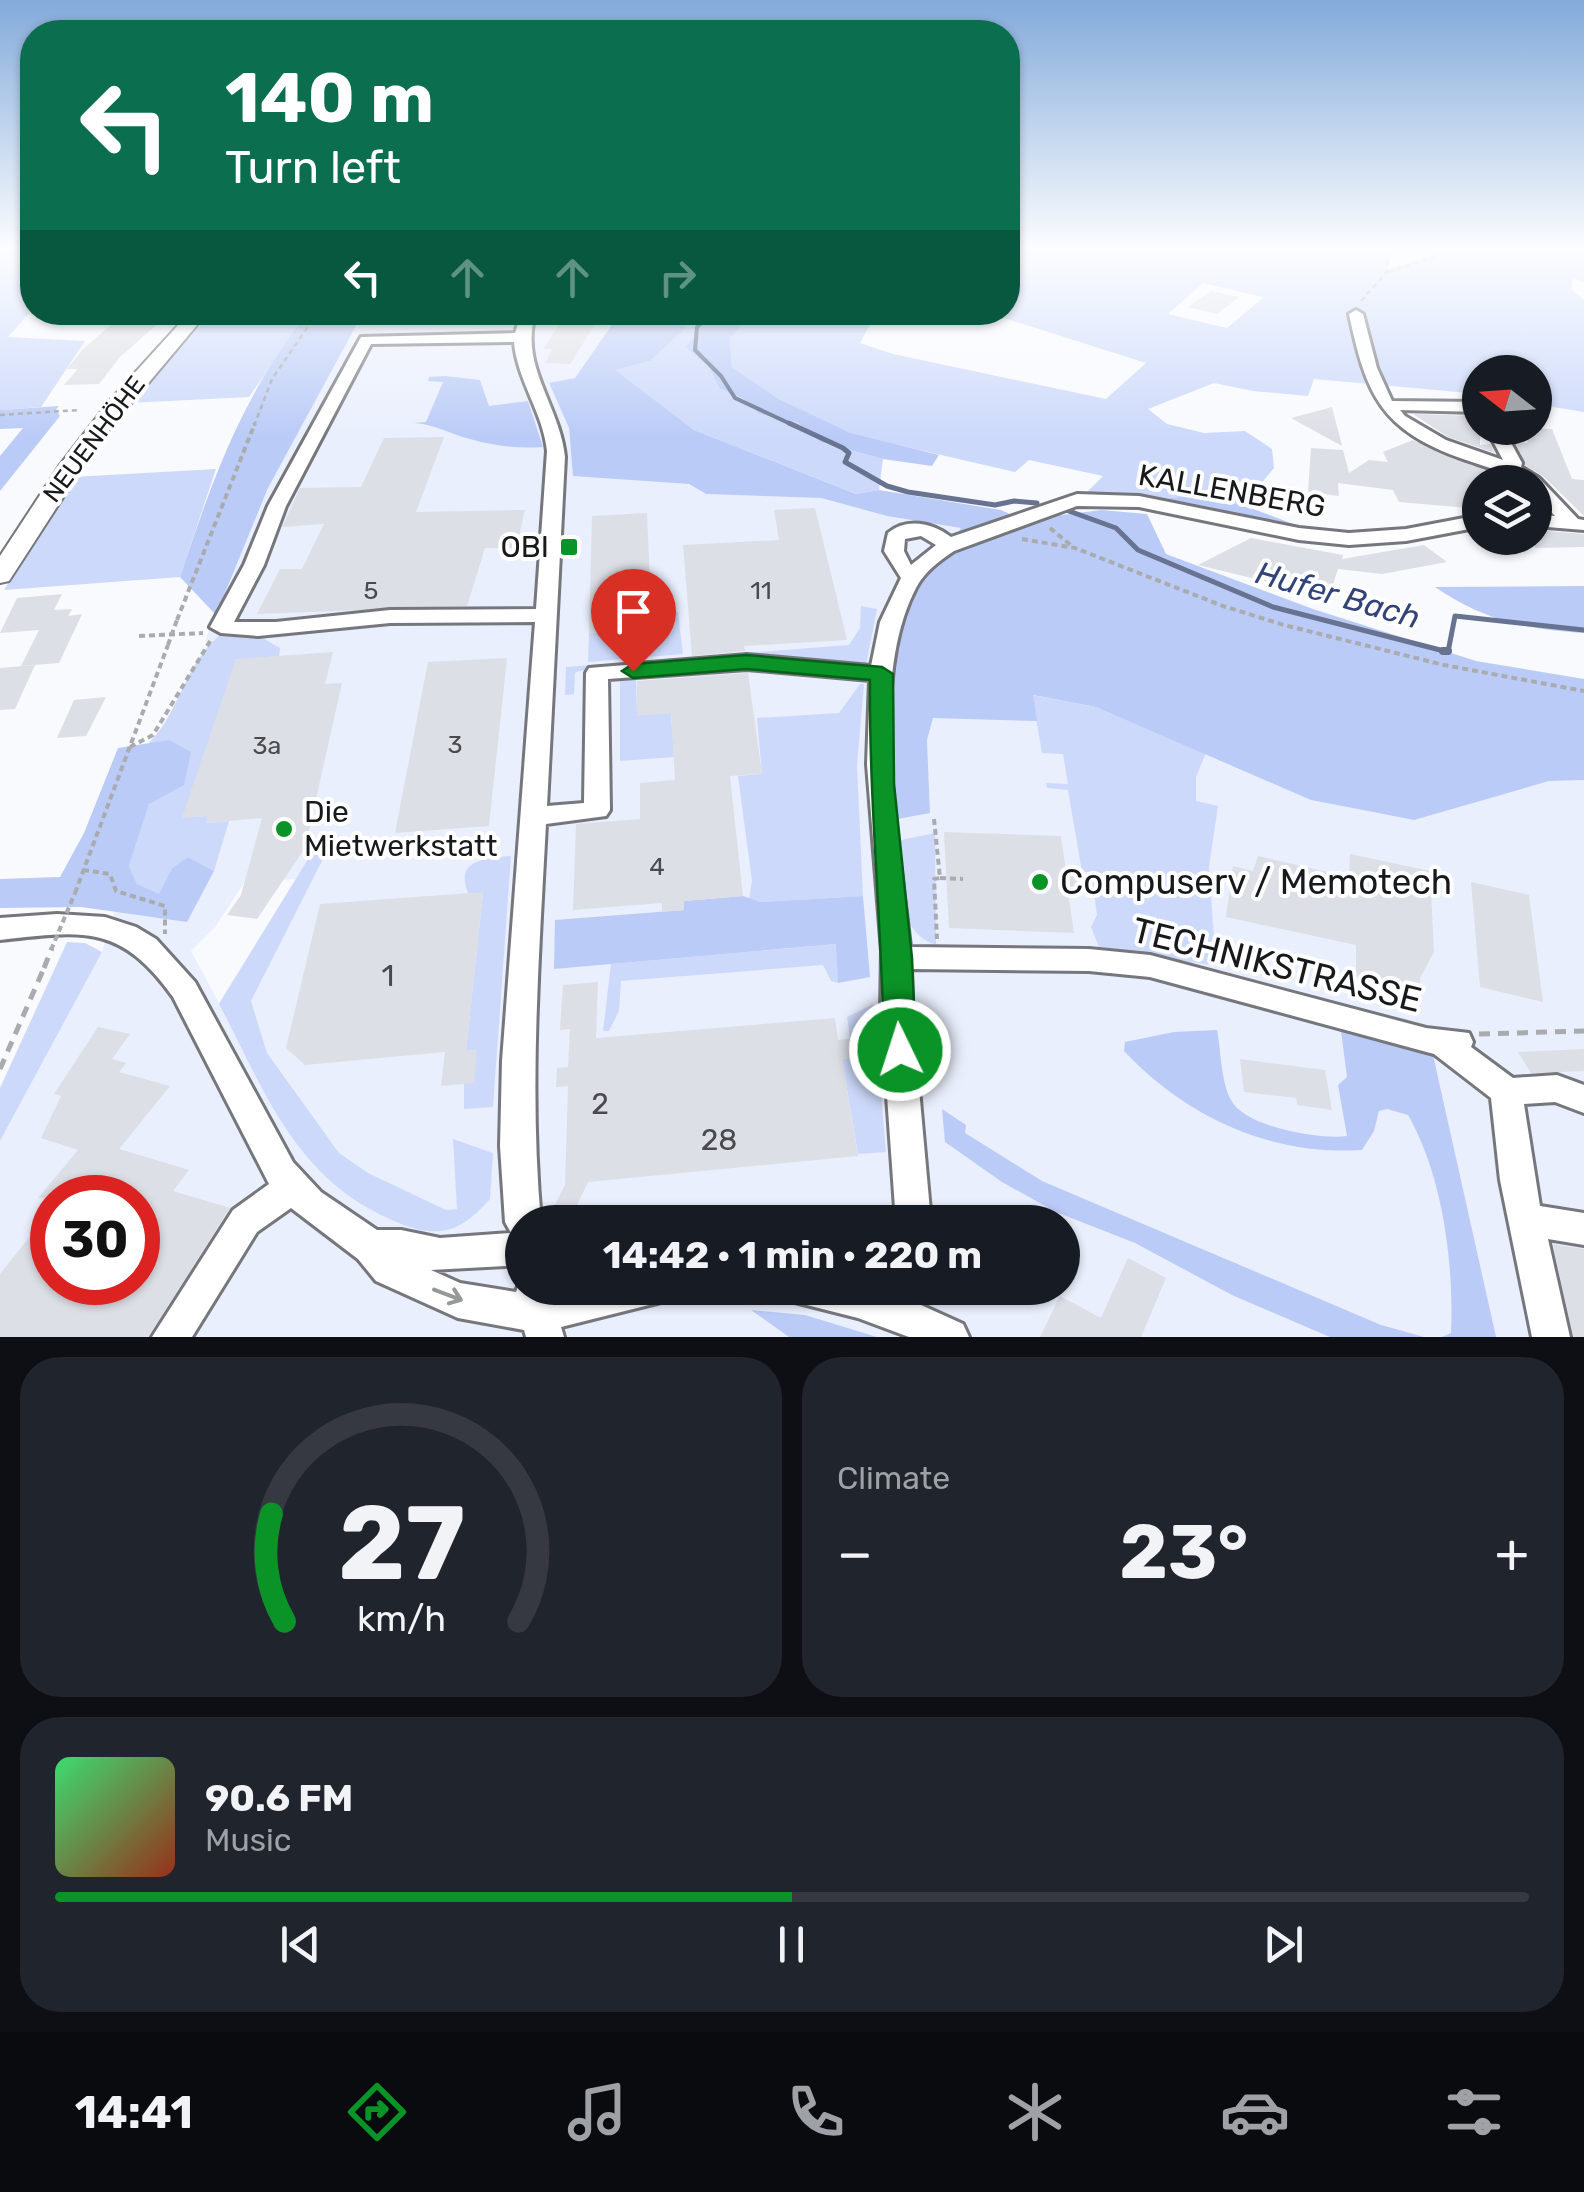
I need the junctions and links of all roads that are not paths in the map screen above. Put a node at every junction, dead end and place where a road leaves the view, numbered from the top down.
1 (1356, 314) dead end
2 (189, 325) edge
3 (525, 325) edge
4 (1388, 406) junction
5 (1462, 406) edge
6 (1500, 465) edge
7 (1552, 500) edge
8 (1552, 522) edge
9 (1578, 524) edge
10 (1462, 525) edge
11 (947, 544) junction
12 (0, 576) edge
13 (912, 577) junction
14 (548, 615) junction
15 (266, 618) dead end
16 (366, 618) junction
17 (882, 674) junction
18 (534, 816) junction
19 (0, 929) edge
20 (897, 958) junction
21 (1506, 1092) junction
22 (1584, 1099) edge
23 (293, 1186) junction
24 (522, 1205) edge
25 (913, 1205) edge
26 (1526, 1220) junction
27 (1584, 1229) edge
28 (371, 1247) junction
29 (505, 1251) edge
30 (576, 1305) edge
31 (910, 1305) edge
32 (539, 1313) edge
33 (171, 1337) edge
34 (950, 1337) edge
35 (1550, 1337) edge

1 - 4 street
2 - 12 main road, NEUENHÖHE
3 - 14 street
3 - 16 street
4 - 5 street
4 - 6 street
7 - 9 street
8 - 9 street
10 - 11 street, KALLENBERG
11 - 13 street
11 - 13 street
13 - 17 street
14 - 16 street
14 - 18 street
15 - 16 street
17 - 18 street
17 - 20 street
18 - 24 street
19 - 23 street
20 - 21 street, TECHNIKSTRASSE
20 - 25 street
21 - 22 street
21 - 26 street
23 - 28 street
23 - 33 street
26 - 27 street
26 - 35 street
28 - 29 street
28 -> 32 street
30 - 32 street
31 - 34 street

